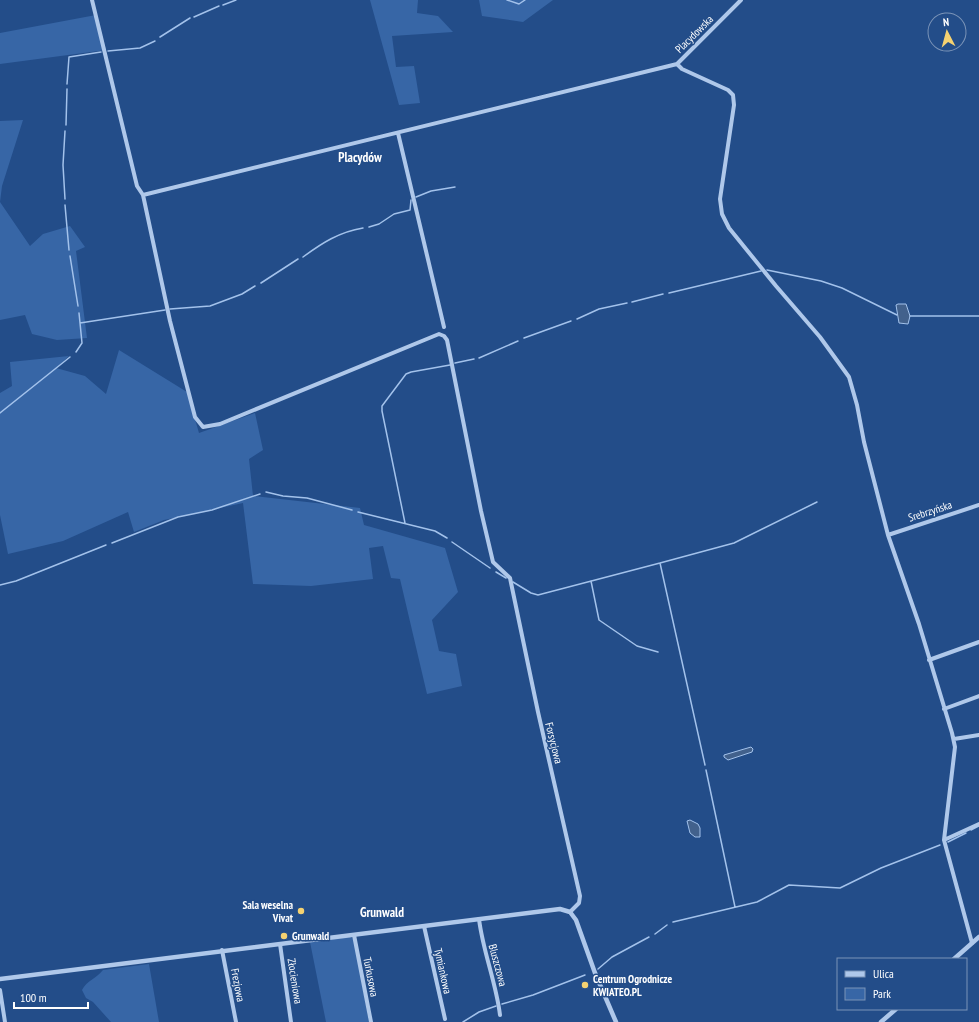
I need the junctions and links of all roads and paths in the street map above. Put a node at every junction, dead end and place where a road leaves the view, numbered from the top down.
1 (92, 0) edge
2 (741, 0) edge
3 (677, 64) junction
4 (398, 133) junction
5 (143, 195) junction
6 (444, 327) dead end
7 (979, 505) edge
8 (888, 535) junction
9 (979, 642) edge
10 (929, 660) junction
11 (979, 696) edge
12 (944, 709) junction
13 (979, 735) edge
14 (954, 740) junction
15 (979, 824) edge
16 (944, 840) junction
17 (570, 912) junction
18 (479, 919) junction
19 (424, 926) junction
20 (354, 935) junction
21 (979, 937) edge
22 (972, 943) junction
23 (280, 944) junction
24 (222, 950) junction
25 (955, 958) edge
26 (0, 979) edge
27 (0, 990) edge
28 (895, 1010) edge
29 (500, 1015) dead end
30 (445, 1019) dead end
31 (5, 1022) edge
32 (236, 1022) edge
33 (291, 1022) edge
34 (370, 1022) edge
35 (616, 1022) edge
36 (881, 1022) edge

1 - 5 street
2 - 3 street, Placydowska
3 - 4 street
3 - 8 street
4 - 5 street
4 - 6 street
5 - 17 street, Forsycjowa
7 - 8 street, Srebrzyńska
8 - 10 street
9 - 10 street
10 - 12 street
11 - 12 street
12 - 14 street
13 - 14 street
14 - 16 street
15 - 16 street
16 - 22 street
17 - 18 street
17 - 35 street
18 - 19 street
18 - 29 street, Bluszczowa
19 - 20 street
19 - 30 street, Tymiankowa
20 - 23 street
20 - 34 street, Turkusowa
21 - 22 street
22 - 25 street
23 - 24 street
23 - 33 street, Złocieniowa
24 - 26 street
24 - 32 street, Frezjowa
27 - 31 street
28 - 36 street

